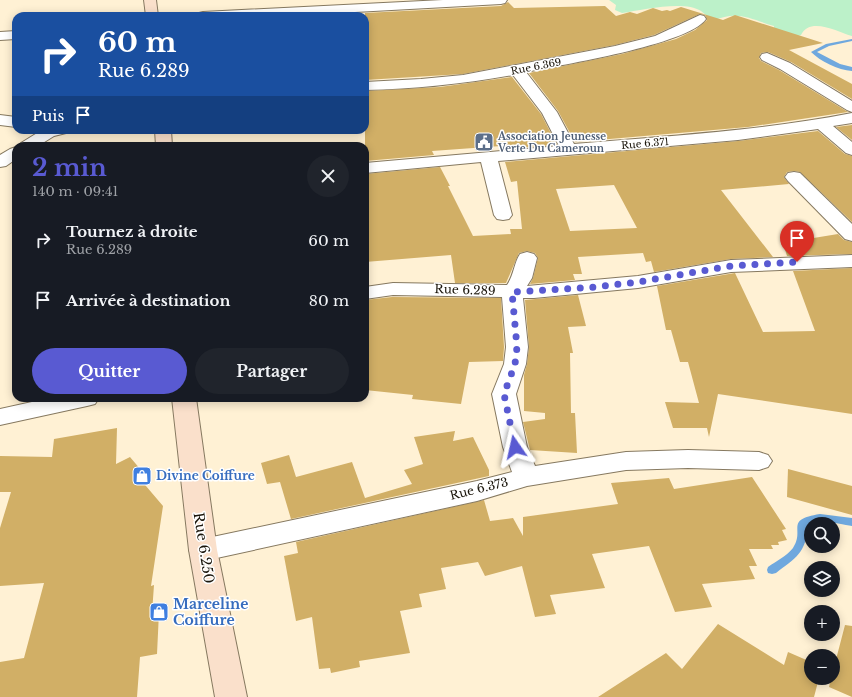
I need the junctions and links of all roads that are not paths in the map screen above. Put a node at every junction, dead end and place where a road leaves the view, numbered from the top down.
1 (150, 0) edge
2 (502, 0) edge
3 (152, 12) edge
4 (299, 12) edge
5 (700, 19) dead end
6 (12, 35) edge
7 (0, 36) edge
8 (767, 57) dead end
9 (517, 70) junction
10 (369, 86) edge
11 (852, 107) edge
12 (852, 118) edge
13 (0, 120) edge
14 (12, 122) edge
15 (821, 124) junction
16 (48, 134) edge
17 (34, 142) edge
18 (569, 150) junction
19 (852, 150) edge
20 (12, 154) edge
21 (488, 156) junction
22 (0, 162) edge
23 (369, 168) edge
24 (794, 177) dead end
25 (503, 215) dead end
26 (852, 235) edge
27 (526, 258) dead end
28 (852, 260) edge
29 (512, 292) junction
30 (369, 293) edge
31 (68, 402) edge
32 (184, 402) edge
33 (0, 417) edge
34 (759, 461) dead end
35 (527, 477) junction
36 (203, 550) junction
37 (231, 697) edge

1 - 3 main road
2 - 4 street
5 - 9 street, Rue 6.369
6 - 7 street
8 - 11 street
9 - 10 street, Rue 6.369
9 - 18 street
12 - 15 street, Rue 6.371
13 - 14 street
15 - 18 street, Rue 6.371
15 - 19 street
16 - 17 street
18 - 21 street, Rue 6.371
20 - 22 street
21 - 23 street, Rue 6.371
21 - 25 street
24 - 26 street
27 - 29 street
28 - 29 street, Rue 6.289
29 - 30 street, Rue 6.289
29 - 35 street
31 - 33 street
32 - 36 main road, Rue 6.250
34 - 35 street, Rue 6.373
35 - 36 street, Rue 6.373
36 - 37 main road, Rue 6.250

